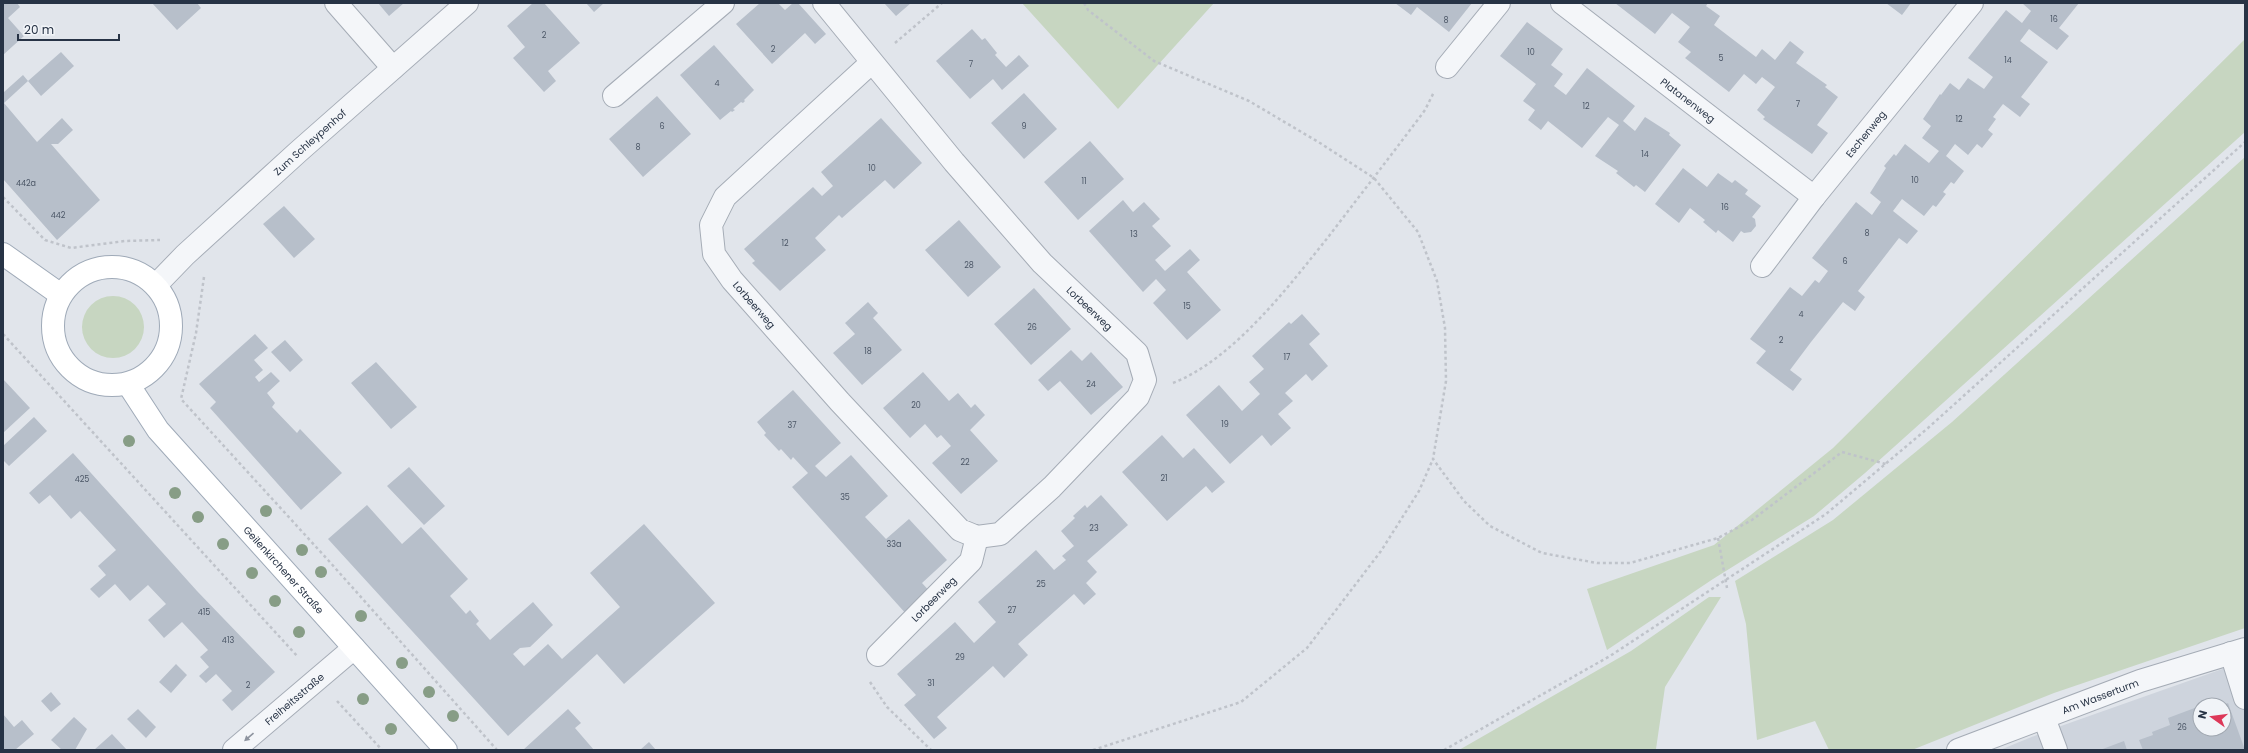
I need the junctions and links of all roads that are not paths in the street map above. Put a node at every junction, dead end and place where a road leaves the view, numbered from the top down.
1 (336, 3) edge
2 (468, 3) edge
3 (723, 3) edge
4 (824, 3) edge
5 (1499, 3) edge
6 (1562, 3) edge
7 (1972, 3) edge
8 (871, 63) junction
9 (1447, 67) road end
10 (394, 68) junction
11 (614, 96) dead end
12 (1814, 197) junction
13 (3, 254) edge
14 (1762, 266) dead end
15 (156, 285) junction
16 (61, 295) junction
17 (128, 384) junction
18 (977, 537) junction
19 (354, 648) junction
20 (2238, 651) edge
21 (878, 655) road end
22 (2245, 698) edge
23 (2044, 718) junction
24 (234, 750) edge
25 (446, 750) edge
26 (1958, 750) edge
27 (2056, 750) edge

1 - 10 street
2 - 10 street, Zum Schleypenhof
3 - 11 street
4 - 8 street, Lorbeerweg
5 - 9 street
6 - 12 street, Platanenweg
7 - 12 street, Eschenweg
8 - 18 street, Lorbeerweg
8 - 18 street, Lorbeerweg
10 - 15 street, Zum Schleypenhof
12 - 14 street, Eschenweg
13 - 16 main road
15 - 16 main road
15 - 17 main road
16 - 17 main road
17 - 19 main road, Geilenkirchener Straße
18 - 21 street, Lorbeerweg
19 -> 24 street, Freiheitsstraße
19 - 25 main road, Geilenkirchener Straße
20 - 22 street
20 - 23 street, Am Wasserturm
23 - 26 street, Am Wasserturm
23 - 27 street

